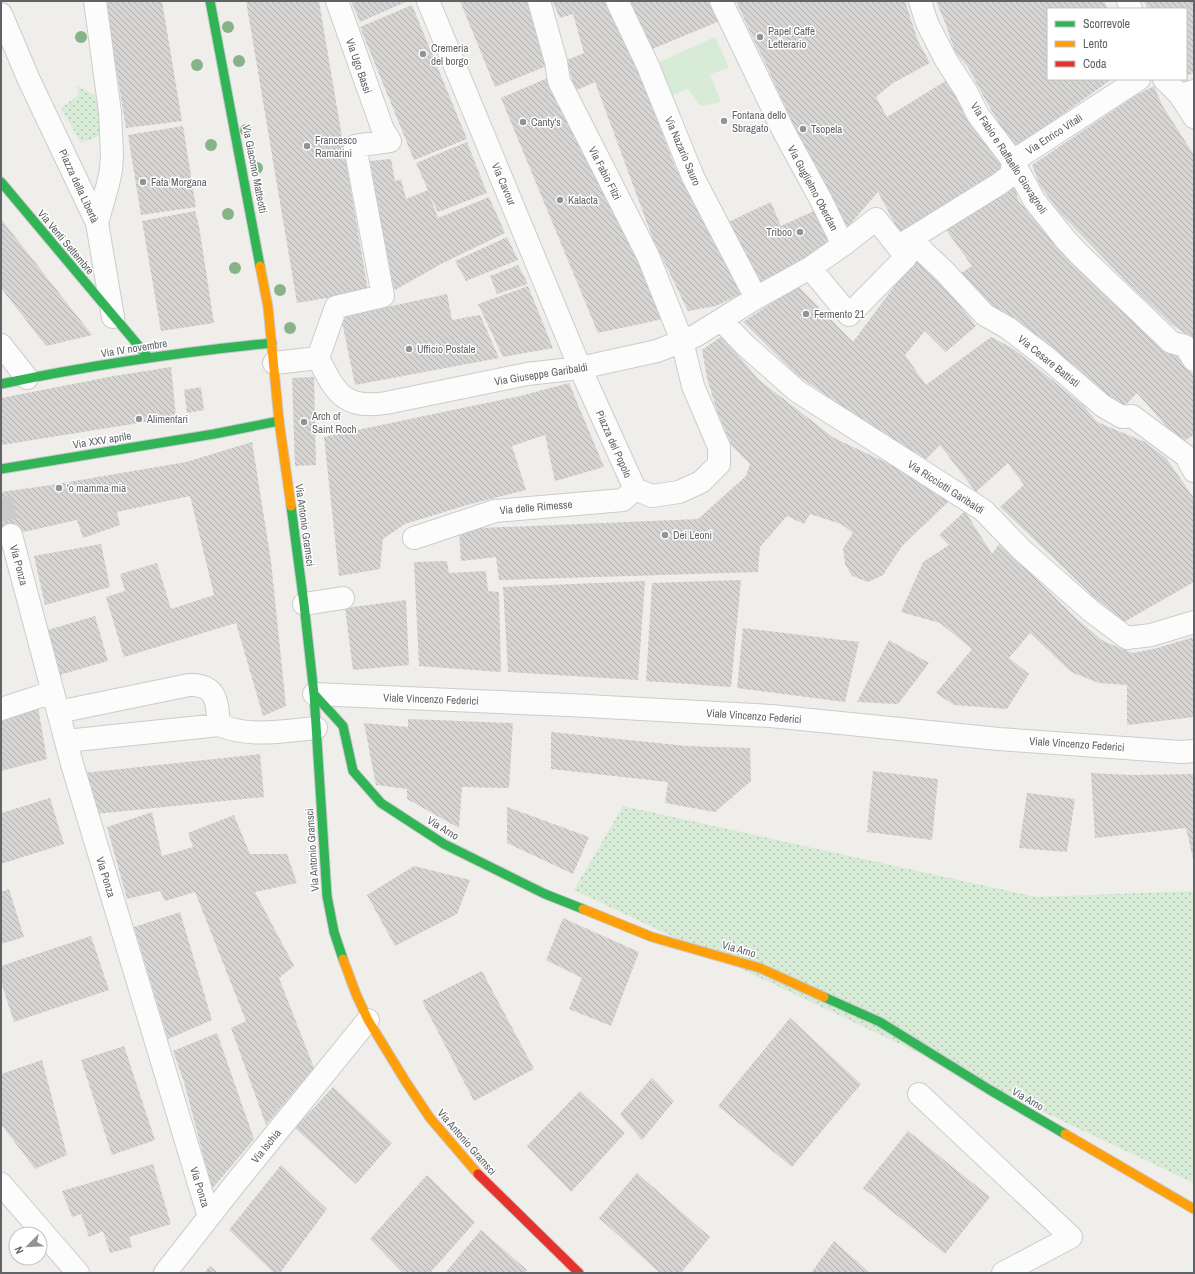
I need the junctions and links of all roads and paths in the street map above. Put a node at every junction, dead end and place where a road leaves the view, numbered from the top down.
1 (96, 1) edge
2 (210, 1) edge
3 (337, 1) edge
4 (428, 1) edge
5 (539, 1) edge
6 (617, 1) edge
7 (721, 1) edge
8 (920, 1) edge
9 (1, 14) edge
10 (1137, 80) edge
11 (1166, 80) edge
12 (1187, 93) edge
13 (1194, 117) edge
14 (1013, 161) junction
15 (1, 182) edge
16 (97, 223) junction
17 (904, 243) junction
18 (843, 245) junction
19 (810, 268) junction
20 (756, 298) junction
21 (113, 317) junction
22 (721, 320) junction
23 (682, 341) junction
24 (1, 345) edge
25 (273, 353) junction
26 (148, 357) junction
27 (318, 358) junction
28 (1194, 360) edge
29 (580, 368) junction
30 (27, 378) junction
31 (1, 384) edge
32 (279, 421) junction
33 (1191, 459) edge
34 (1, 469) edge
35 (635, 489) junction
36 (11, 535) tunnel mouth
37 (414, 538) dead end
38 (343, 598) dead end
39 (304, 604) junction
40 (1194, 622) edge
41 (314, 694) junction
42 (56, 702) junction
43 (1, 709) edge
44 (219, 725) junction
45 (316, 728) junction
46 (66, 741) junction
47 (1194, 751) edge
48 (368, 1020) junction
49 (919, 1094) dead end
50 (1, 1184) edge
51 (1194, 1209) edge
52 (209, 1217) junction
53 (78, 1273) edge
54 (165, 1273) edge
55 (579, 1273) edge
56 (1003, 1273) edge

1 - 16 street
2 - 25 main road, Via Giacomo Matteotti
3 - 27 street, Via Ugo Bassi
4 - 29 street, Via Cavour
5 - 23 street, Via Fabio Filzi
6 - 20 street, Via Nazario Sauro
7 - 18 street, Via Guglielmo Oberdan
8 - 14 street, Via Fabio e Raffaello Giovagnoli
9 - 16 street, Piazza della Libertà
10 - 14 street, Via Enrico Vitali
11 - 12 street
12 - 13 street
14 - 17 street
14 - 28 street, Via Fabio e Raffaello Giovagnoli
15 - 21 main road, Via Venti Settembre
16 - 21 street, Piazza della Libertà
17 - 18 street, Via Cesare Battisti
17 - 19 street
17 - 33 street, Via Cesare Battisti
18 - 19 street, Via Giuseppe Garibaldi
19 - 20 street, Via Giuseppe Garibaldi
20 - 22 street, Via Giuseppe Garibaldi
21 - 26 main road
22 - 23 street, Via Giuseppe Garibaldi
22 - 40 street, Via Ricciotti Garibaldi
23 - 29 street, Via Giuseppe Garibaldi
23 - 35 street, Piazza del Popolo
24 - 30 street
25 - 26 main road, Via IV novembre
25 - 27 street
25 - 32 main road, Via Antonio Gramsci
26 - 30 main road, Via IV novembre
27 - 29 street, Via Giuseppe Garibaldi
29 - 35 street, Piazza del Popolo
30 - 31 main road, Via IV novembre
32 - 34 main road, Via XXV aprile
32 - 39 main road, Via Antonio Gramsci
35 - 37 street, Via delle Rimesse
36 - 42 street, Via Ponza
38 - 39 street
39 - 41 main road, Via Antonio Gramsci
41 - 45 main road, Via Antonio Gramsci
41 - 47 street, Viale Vincenzo Federici
41 - 51 main road, Via Arno
42 - 43 street
42 - 44 street
42 - 46 street, Via Ponza
44 - 45 street
44 - 46 street
45 - 48 main road, Via Antonio Gramsci
46 - 52 street, Via Ponza
48 - 52 street, Via Ischia
48 - 55 main road, Via Antonio Gramsci
49 - 56 street
50 - 53 street
52 - 54 street, Via Ischia

